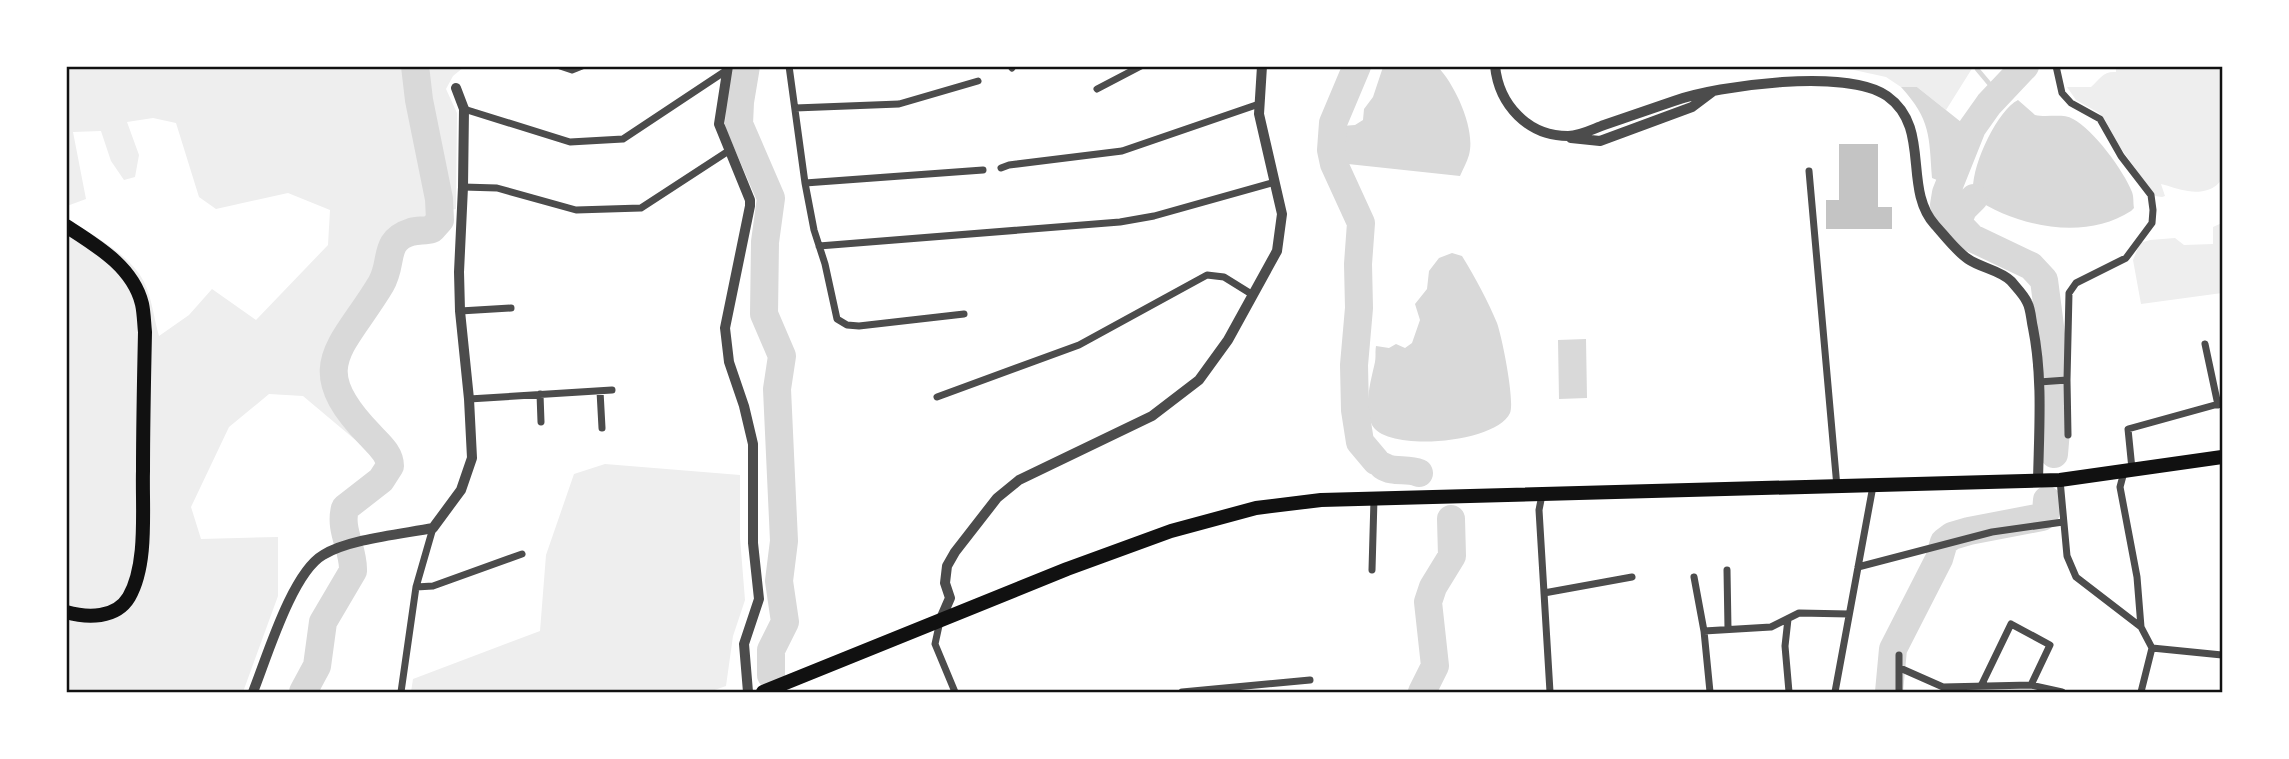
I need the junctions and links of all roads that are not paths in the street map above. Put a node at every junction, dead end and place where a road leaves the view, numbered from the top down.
1 (560, 66) edge
2 (582, 66) edge
3 (789, 66) edge
4 (1141, 66) edge
5 (1262, 66) edge
6 (1495, 66) edge
7 (2056, 66) edge
8 (728, 68) edge
9 (978, 81) dead end
10 (456, 88) dead end
11 (1097, 89) dead end
12 (1259, 104) junction
13 (795, 108) junction
14 (464, 109) junction
15 (730, 150) junction
16 (1001, 168) dead end
17 (983, 170) dead end
18 (1809, 171) dead end
19 (1275, 182) junction
20 (805, 183) junction
21 (463, 187) junction
22 (66, 226) edge
23 (819, 246) junction
24 (1252, 295) junction
25 (511, 308) dead end
26 (460, 311) junction
27 (964, 314) dead end
28 (2205, 344) dead end
29 (2064, 380) junction
30 (2043, 382) junction
31 (612, 390) dead end
32 (600, 391) junction
33 (540, 394) junction
34 (937, 397) dead end
35 (469, 399) junction
36 (2220, 404) edge
37 (541, 422) dead end
38 (602, 428) dead end
39 (2068, 436) dead end
40 (2222, 457) edge
41 (2128, 470) junction
42 (2060, 480) junction
43 (2038, 481) junction
44 (1873, 486) junction
45 (1838, 487) junction
46 (1542, 495) junction
47 (1374, 498) junction
48 (2063, 522) junction
49 (433, 528) junction
50 (522, 554) dead end
51 (1858, 567) junction
52 (1372, 570) dead end
53 (1727, 570) dead end
54 (1632, 577) dead end
55 (1694, 577) dead end
56 (416, 587) junction
57 (1544, 593) junction
58 (66, 612) edge
59 (1850, 614) junction
60 (1788, 619) junction
61 (940, 621) junction
62 (2141, 627) junction
63 (1728, 629) junction
64 (1704, 631) junction
65 (2152, 648) junction
66 (2222, 654) edge
67 (1899, 655) dead end
68 (1900, 668) junction
69 (1310, 680) dead end
70 (2031, 685) junction
71 (1982, 686) junction
72 (1224, 691) edge
73 (253, 692) edge
74 (401, 692) edge
75 (747, 692) edge
76 (763, 692) edge
77 (955, 692) edge
78 (1182, 692) edge
79 (1550, 692) edge
80 (1710, 692) edge
81 (1788, 692) edge
82 (1835, 692) edge
83 (1899, 692) edge
84 (2062, 692) edge
85 (2141, 692) edge

1 - 2 street
3 - 13 street
4 - 11 street
5 - 12 street
6 - 30 street
7 - 29 street
8 - 14 street
8 - 15 street
9 - 13 street
10 - 14 street
12 - 16 street
12 - 19 street
13 - 20 street
14 - 21 street
15 - 21 street
15 - 75 street
17 - 20 street
18 - 45 street
19 - 23 street
19 - 24 street
20 - 23 street
21 - 26 street
22 - 58 main road
23 - 27 street
24 - 34 street
24 - 61 street
25 - 26 street
26 - 35 street
28 - 36 street
29 - 30 street
29 - 39 street
30 - 43 street
31 - 32 street
32 - 33 street
32 - 38 street
33 - 35 street
33 - 37 street
35 - 49 street
36 - 41 street
40 - 41 main road
41 - 42 main road
41 - 62 street
42 - 43 main road
42 - 48 street
43 - 44 main road
44 - 45 main road
44 - 51 street
45 - 46 main road
46 - 47 main road
46 - 57 street
47 - 52 street
47 - 61 main road
48 - 51 street
48 - 62 street
49 - 56 street
49 - 73 street
50 - 56 street
51 - 59 street
53 - 63 street
54 - 57 street
55 - 64 street
56 - 74 street
57 - 79 street
59 - 60 street
59 - 82 street
60 - 63 street
60 - 81 street
61 - 76 main road
61 - 77 street
62 - 65 street
63 - 64 street
64 - 80 street
65 - 66 street
65 - 85 street
67 - 68 street
68 - 71 street
68 - 83 street
69 - 72 street
70 - 71 street
70 - 71 street
70 - 84 street
72 - 78 street

